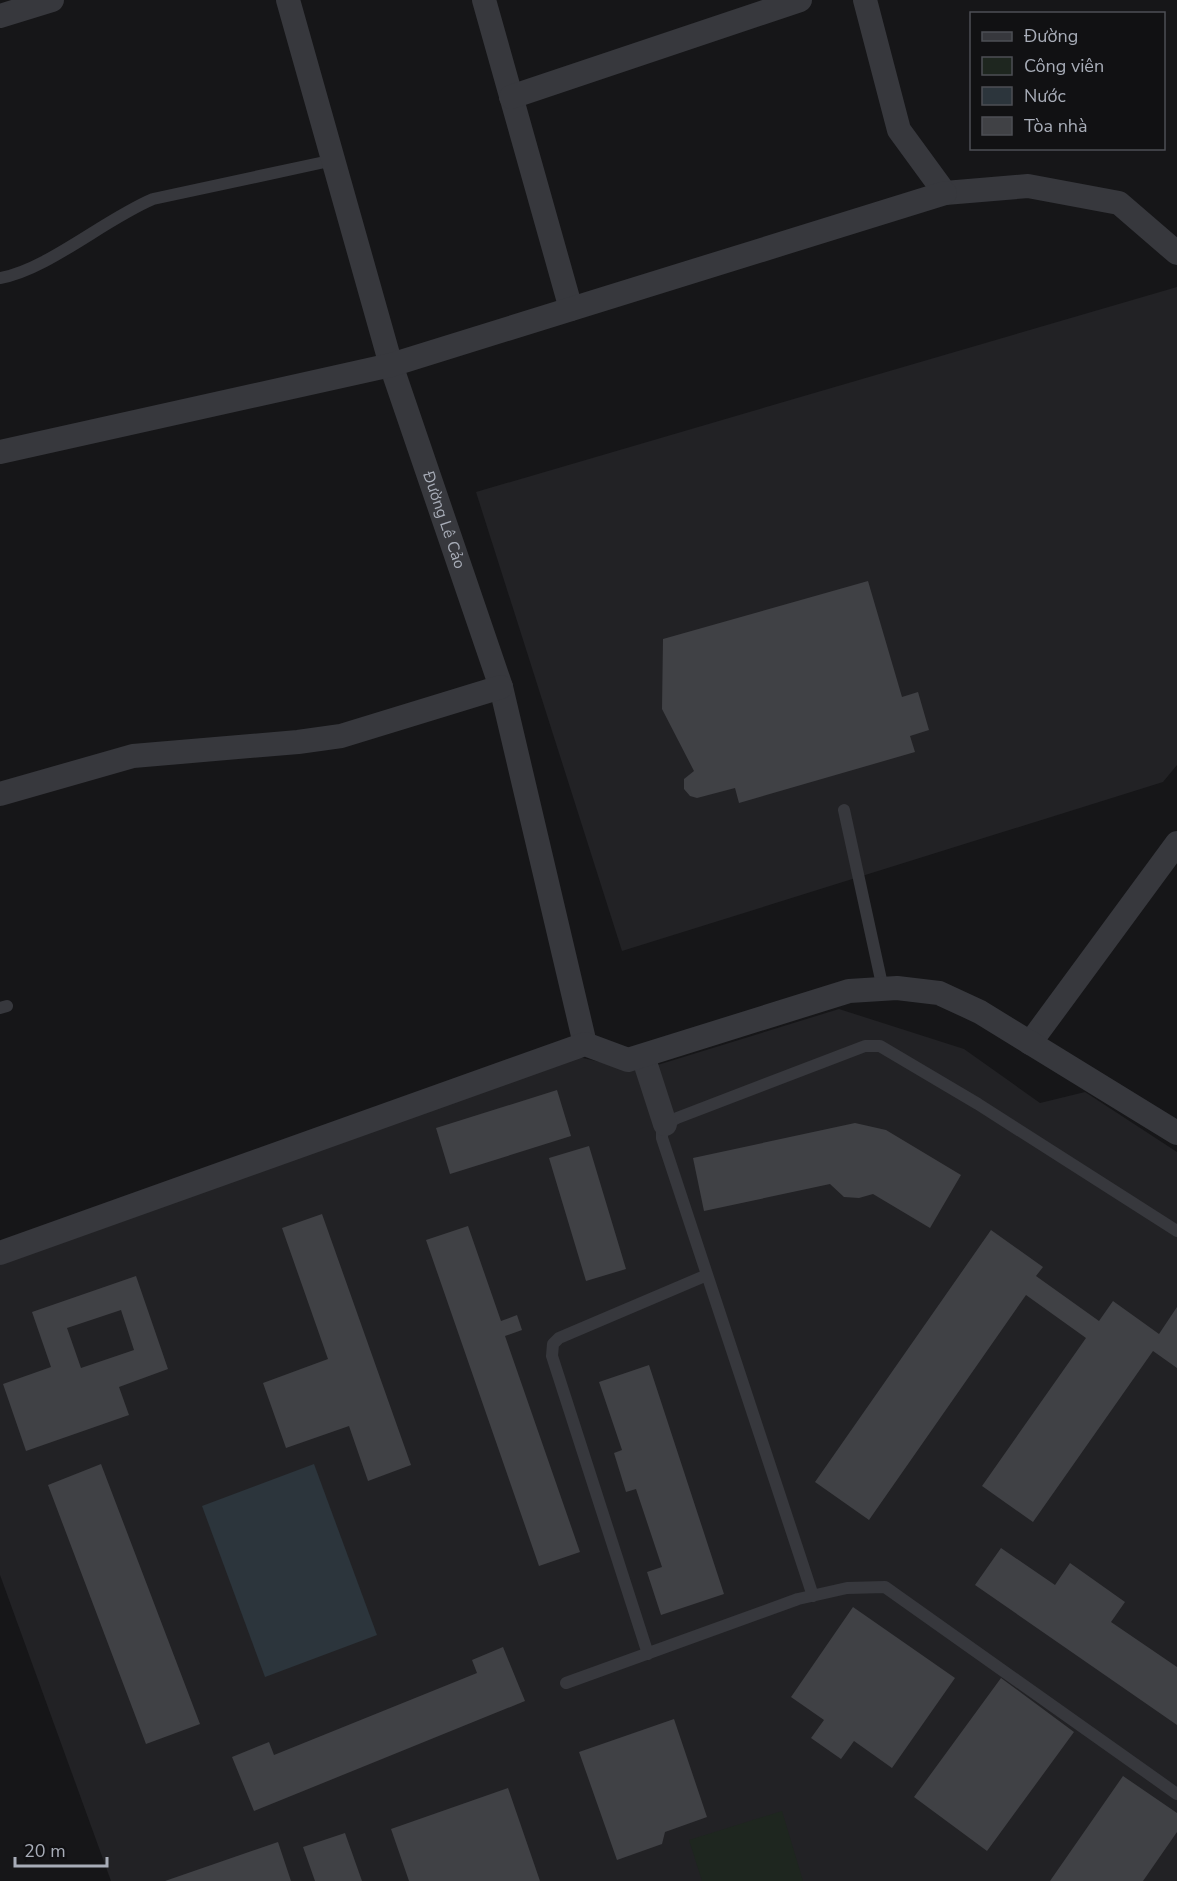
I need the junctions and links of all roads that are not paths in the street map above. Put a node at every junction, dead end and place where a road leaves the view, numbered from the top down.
1 (52, 0) edge
2 (288, 0) edge
3 (484, 0) edge
4 (800, 0) edge
5 (865, 0) edge
6 (0, 16) edge
7 (511, 97) junction
8 (334, 160) junction
9 (945, 193) junction
10 (1177, 253) edge
11 (0, 278) edge
12 (571, 309) junction
13 (391, 365) junction
14 (0, 452) edge
15 (501, 687) junction
16 (0, 794) edge
17 (844, 810) dead end
18 (1177, 843) edge
19 (883, 989) junction
20 (1030, 1043) junction
21 (585, 1044) junction
22 (643, 1056) junction
23 (664, 1124) junction
24 (1177, 1133) edge
25 (1177, 1231) edge
26 (0, 1253) edge
27 (707, 1275) junction
28 (813, 1596) junction
29 (648, 1654) junction
30 (566, 1683) dead end
31 (1177, 1794) edge

1 - 6 street
2 - 8 street, Đường Lê Cảo
3 - 7 street
4 - 7 street
5 - 9 street
7 - 12 street
8 - 11 lane
8 - 13 street, Đường Lê Cảo
9 - 10 street
9 - 12 street
12 - 13 street
13 - 14 street
13 - 15 street, Đường Lê Cảo
15 - 16 street
15 - 21 street, Đường Lê Cảo
17 - 19 lane
18 - 20 street
19 - 20 street
19 - 22 street
20 - 24 street
21 - 22 street
21 - 26 street
22 - 23 street
23 - 25 lane
23 - 27 lane
27 - 28 lane
27 - 29 lane
28 - 29 lane
28 - 31 lane
29 - 30 lane

